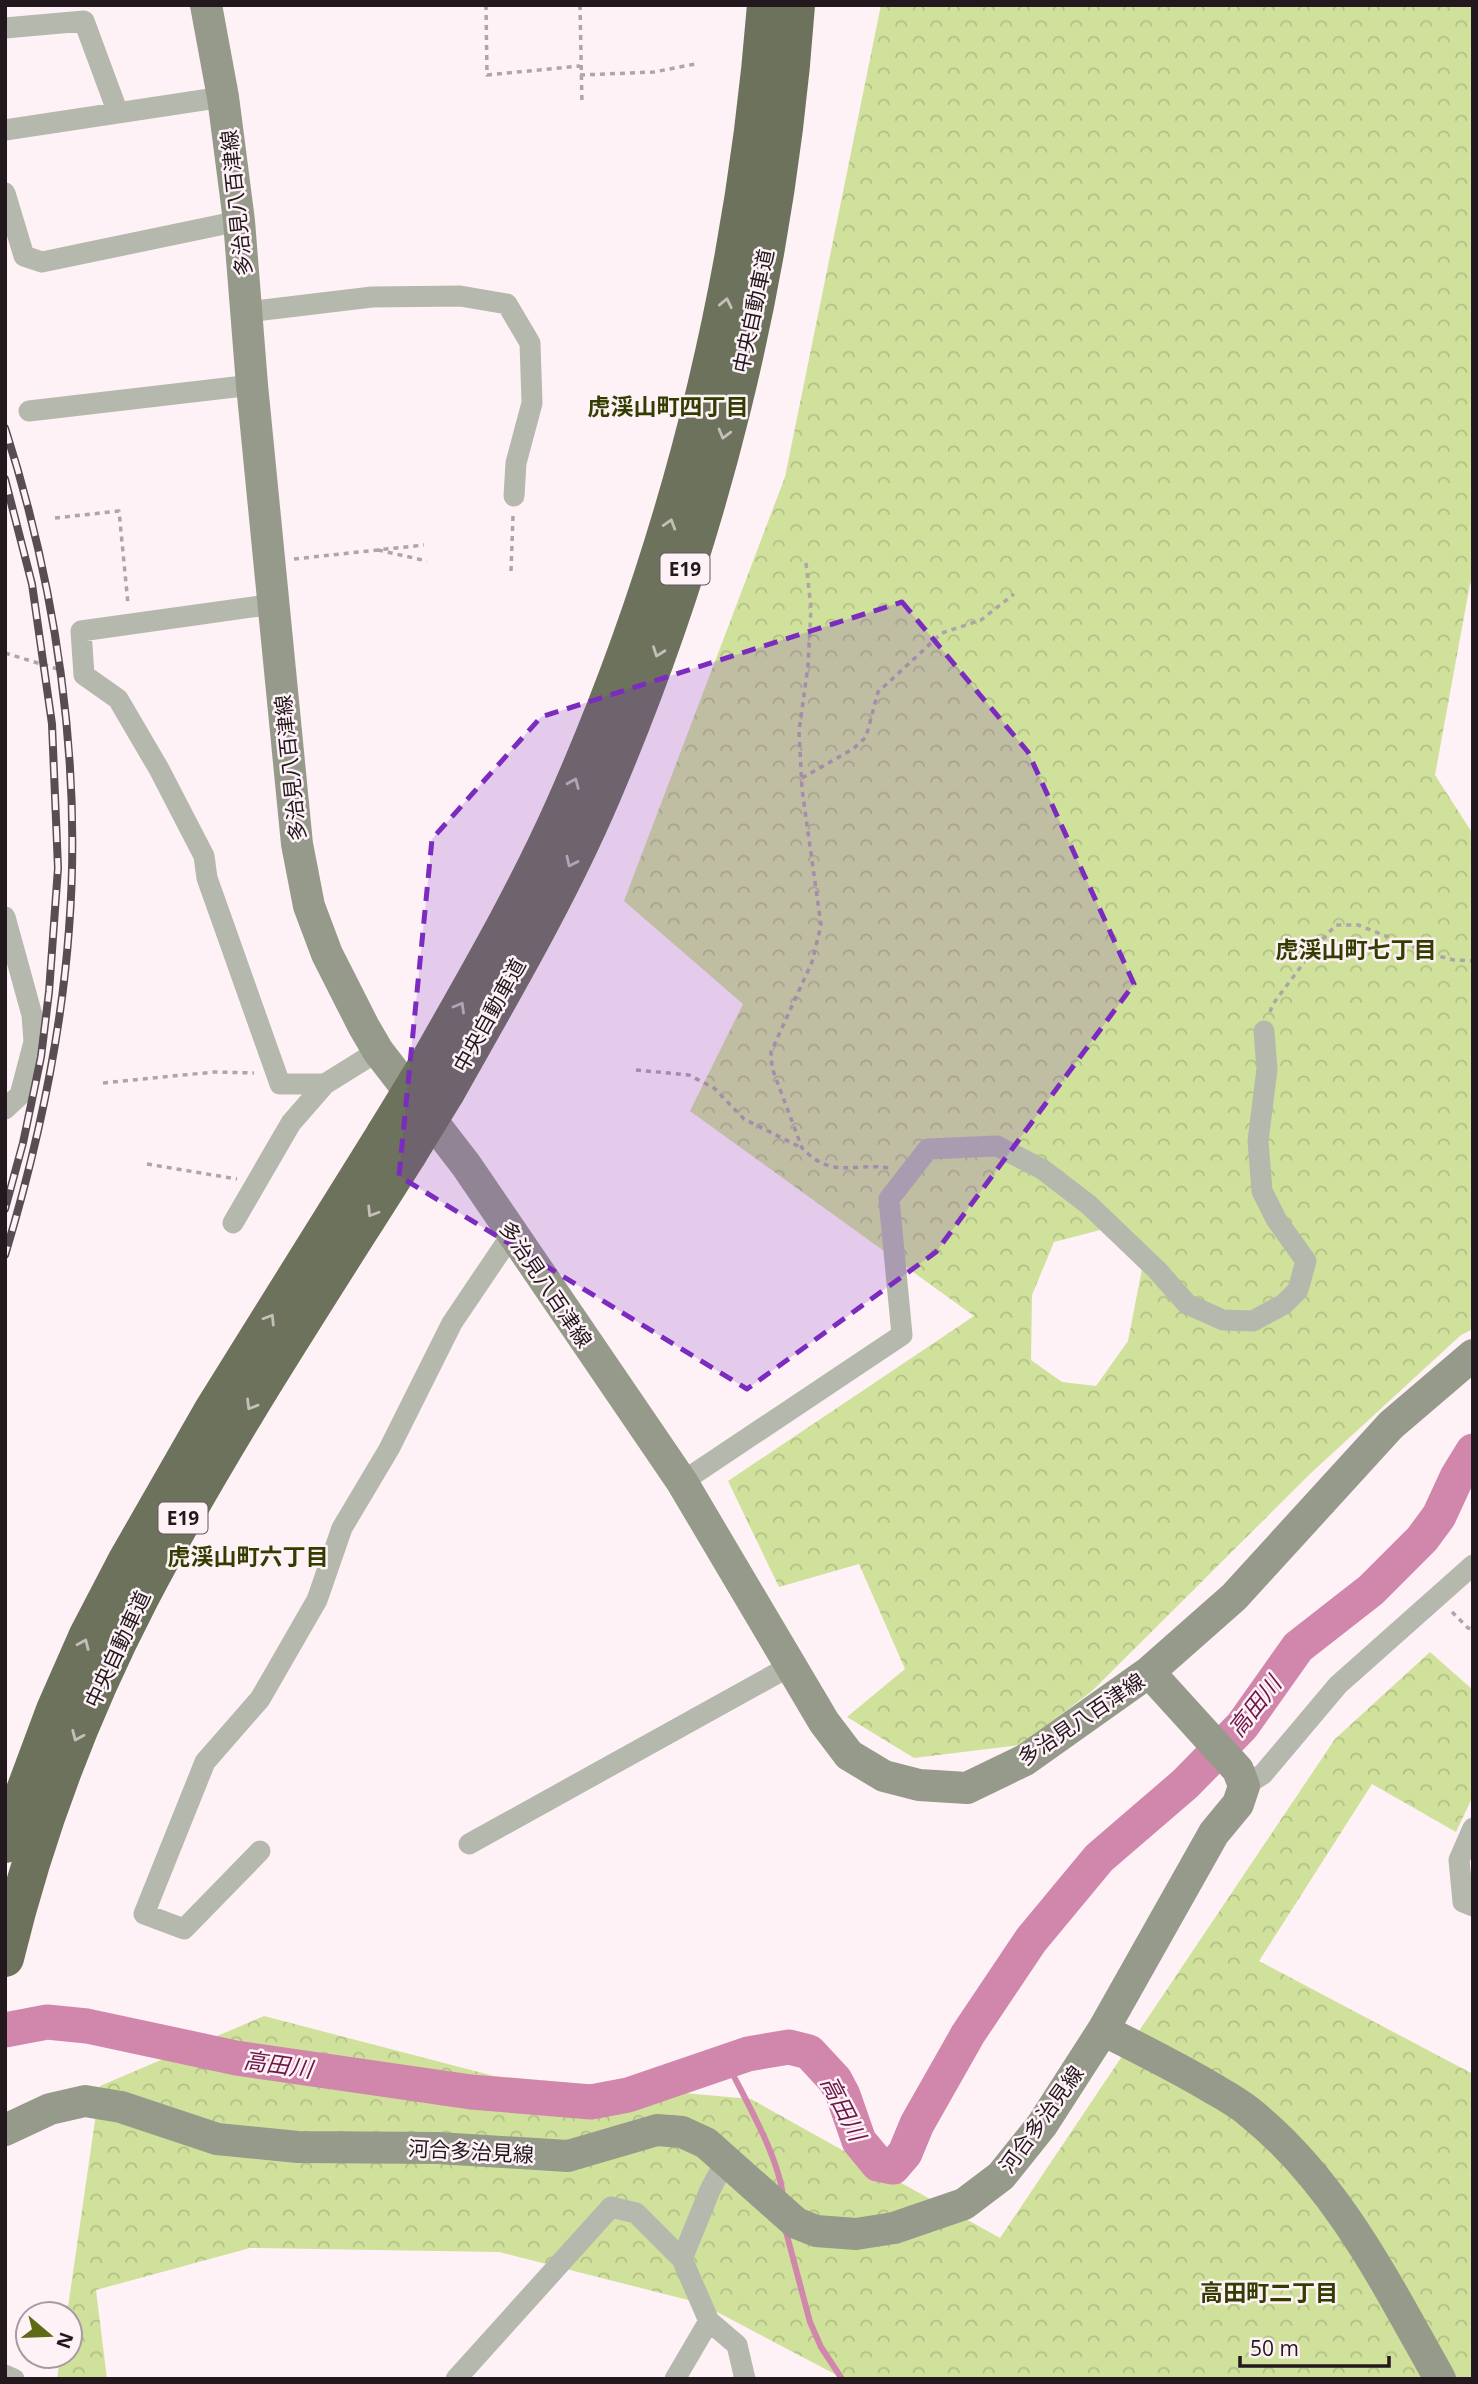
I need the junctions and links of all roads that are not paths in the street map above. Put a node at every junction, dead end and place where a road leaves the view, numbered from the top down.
1 (206, 5) edge
2 (766, 5) edge
3 (796, 5) edge
4 (823, 5) edge
5 (5, 28) edge
6 (223, 97) junction
7 (118, 113) junction
8 (5, 130) edge
9 (5, 193) edge
10 (240, 221) junction
11 (247, 312) junction
12 (739, 378) junction
13 (252, 385) junction
14 (29, 411) dead end
15 (514, 496) road end
16 (274, 604) junction
17 (5, 917) edge
18 (1264, 1031) road end
19 (379, 1051) junction
20 (436, 1079) junction
21 (325, 1084) junction
22 (5, 1109) edge
23 (396, 1144) junction
24 (233, 1223) dead end
25 (512, 1234) junction
26 (1473, 1355) edge
27 (682, 1482) junction
28 (1473, 1564) edge
29 (792, 1665) junction
30 (1149, 1672) junction
31 (1241, 1778) junction
32 (1473, 1828) edge
33 (5, 1844) edge
34 (469, 1844) dead end
35 (260, 1851) dead end
36 (1473, 1906) edge
37 (5, 1958) edge
38 (1103, 2029) junction
39 (5, 2130) edge
40 (726, 2160) junction
41 (682, 2259) junction
42 (709, 2321) junction
43 (5, 2375) edge
44 (14, 2379) edge
45 (456, 2379) edge
46 (675, 2379) edge
47 (745, 2379) edge
48 (1440, 2379) edge

1 - 6 main road, 多治見八百津線
20 -> 2 highway, 中央自動車道 / E19
3 - 12 highway, 中央自動車道 / E19
4 - 12 highway
5 - 7 street
6 - 7 street
6 - 10 main road, 多治見八百津線
7 - 8 street
9 - 10 street
10 - 11 main road, 多治見八百津線
11 - 13 main road, 多治見八百津線
11 - 15 street
12 -> 20 highway, 中央自動車道 / E19
13 - 14 street
13 - 16 main road, 多治見八百津線
16 - 19 main road, 多治見八百津線
16 - 21 street
17 - 22 street
18 - 27 street
19 - 21 street
19 - 25 main road, 多治見八百津線
20 - 23 highway, 中央自動車道 / E19, bridge
21 - 24 street
33 -> 23 highway, 中央自動車道 / E19
23 -> 37 highway, 中央自動車道 / E19
25 - 27 main road, 多治見八百津線
25 - 35 street
26 - 30 main road, 多治見八百津線
27 - 29 main road, 多治見八百津線
28 - 31 street
29 - 30 main road, 多治見八百津線
29 - 34 street
30 - 31 main road
31 - 38 main road, 河合多治見線
32 - 36 street
38 - 40 main road, 河合多治見線
38 - 48 main road
39 - 40 main road, 河合多治見線
40 - 41 street
41 - 42 street
41 - 45 street
42 - 46 street
42 - 47 street
43 - 44 street

